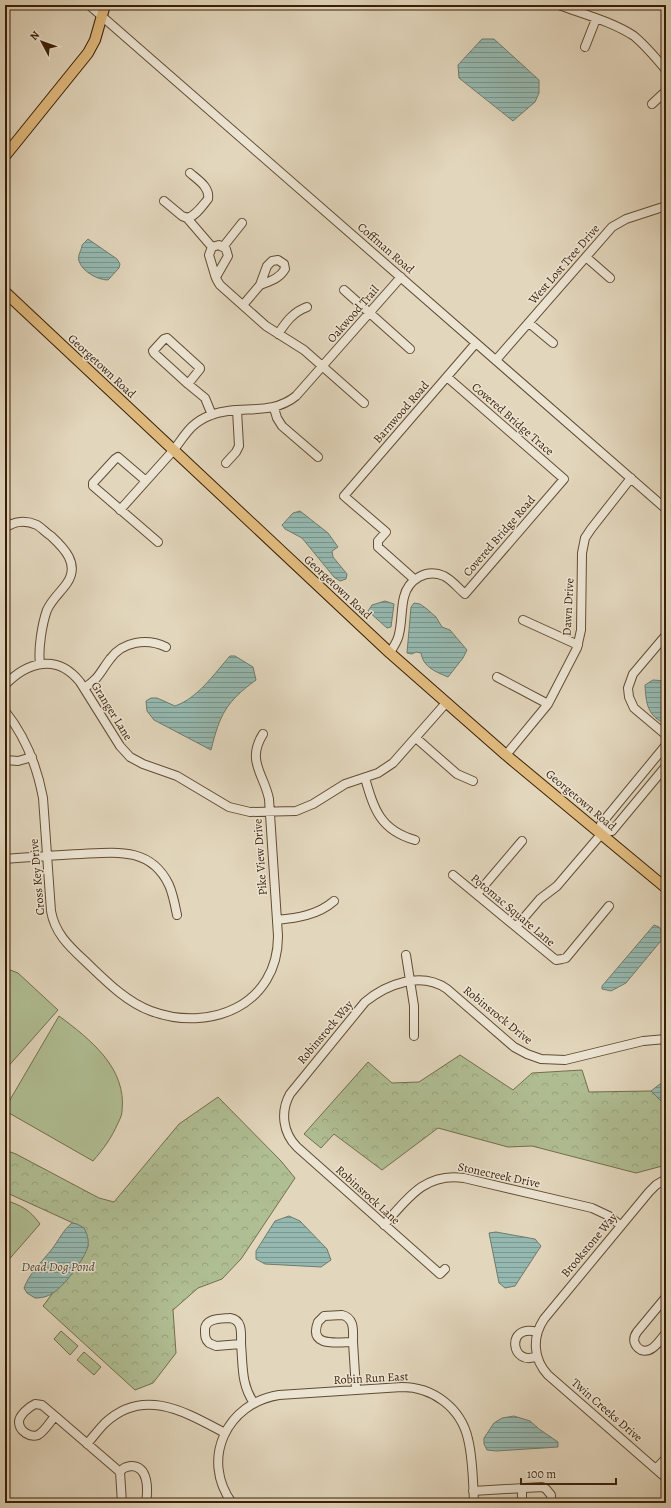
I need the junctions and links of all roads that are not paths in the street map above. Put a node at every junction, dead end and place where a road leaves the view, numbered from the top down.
1 (89, 5) edge
2 (105, 5) edge
3 (559, 5) edge
4 (102, 16) junction
5 (596, 19) junction
6 (585, 47) dead end
7 (666, 70) edge
8 (666, 91) edge
9 (652, 104) dead end
10 (5, 156) edge
11 (190, 173) dead end
12 (164, 201) dead end
13 (666, 206) edge
14 (187, 218) junction
15 (242, 223) dead end
16 (223, 247) junction
17 (212, 248) junction
18 (586, 257) junction
19 (216, 277) junction
20 (401, 277) junction
21 (610, 278) dead end
22 (260, 285) dead end
23 (344, 290) dead end
24 (5, 292) edge
25 (243, 305) junction
26 (307, 307) dead end
27 (370, 313) junction
28 (529, 322) junction
29 (278, 334) junction
30 (476, 343) junction
31 (553, 344) dead end
32 (410, 349) dead end
33 (496, 360) junction
34 (323, 367) junction
35 (447, 377) junction
36 (188, 384) junction
37 (364, 403) dead end
38 (274, 408) junction
39 (237, 410) junction
40 (212, 415) junction
41 (173, 450) junction
42 (318, 457) dead end
43 (226, 463) dead end
44 (631, 478) junction
45 (564, 479) joint
46 (146, 481) junction
47 (666, 509) edge
48 (120, 510) junction
49 (5, 528) edge
50 (158, 542) dead end
51 (414, 579) junction
52 (523, 620) dead end
53 (666, 635) edge
54 (578, 646) junction
55 (166, 647) dead end
56 (390, 654) junction
57 (40, 664) junction
58 (497, 677) dead end
59 (5, 685) edge
60 (84, 688) junction
61 (446, 703) junction
62 (548, 704) junction
63 (5, 711) edge
64 (263, 734) dead end
65 (666, 735) edge
66 (416, 738) junction
67 (666, 745) edge
68 (506, 755) junction
69 (32, 757) junction
70 (5, 760) edge
71 (666, 766) edge
72 (365, 778) junction
73 (473, 781) dead end
74 (269, 811) junction
75 (602, 833) junction
76 (415, 840) dead end
77 (522, 841) dead end
78 (46, 856) junction
79 (5, 859) edge
80 (453, 875) dead end
81 (666, 888) edge
82 (477, 894) junction
83 (334, 901) dead end
84 (609, 906) dead end
85 (177, 915) dead end
86 (277, 920) junction
87 (516, 928) junction
88 (406, 955) dead end
89 (411, 981) junction
90 (238, 1007) joint
91 (414, 1036) dead end
92 (666, 1039) edge
93 (284, 1122) joint
94 (666, 1179) edge
95 (384, 1225) junction
96 (621, 1226) junction
97 (445, 1269) dead end
98 (666, 1297) edge
99 (537, 1332) junction
100 (666, 1333) edge
101 (353, 1342) junction
102 (241, 1344) junction
103 (535, 1344) joint
104 (537, 1356) junction
105 (356, 1390) junction
106 (254, 1403) junction
107 (55, 1416) junction
108 (225, 1433) junction
109 (87, 1444) junction
110 (666, 1458) edge
111 (656, 1469) junction
112 (120, 1472) junction
113 (666, 1478) edge
114 (522, 1489) junction
115 (473, 1491) junction
116 (551, 1499) edge
117 (122, 1503) edge
118 (146, 1503) edge
119 (232, 1503) edge
120 (474, 1503) edge
121 (522, 1503) edge

1 - 4 street, Coffman Road
2 - 4 main road
3 - 5 street
4 - 10 main road
4 - 20 street, Coffman Road
5 - 6 street
5 - 7 street
8 - 9 street
11 - 14 street
12 - 14 street
13 - 18 street, West Lost Tree Drive
14 - 17 street
15 - 16 street
16 - 17 street
16 - 19 street
17 - 19 street
18 - 21 street
18 - 28 street, West Lost Tree Drive
19 - 25 street
20 - 27 street, Oakwood Trail
20 - 30 street, Coffman Road
22 - 25 street
23 - 27 street
24 - 41 main road, Georgetown Road
25 - 29 street
26 - 29 street
27 - 32 street
27 - 34 street, Oakwood Trail
28 - 31 street
28 - 33 street, West Lost Tree Drive
29 - 34 street
30 - 33 street, Coffman Road
30 - 35 street, Barnwood Road
33 - 44 street, Coffman Road
34 - 37 street
34 - 38 street, Oakwood Trail
35 - 45 street, Covered Bridge Trace
35 - 51 street, Barnwood Road
36 - 36 street
36 - 40 street
38 - 39 street, Oakwood Trail
38 - 42 street
39 - 40 street, Oakwood Trail
39 - 43 street
40 - 41 street, Oakwood Trail
41 - 46 street, Oakwood Trail
41 - 56 main road, Georgetown Road
44 - 47 street, Coffman Road
44 - 54 street, Dawn Drive
45 - 51 street, Covered Bridge Road
46 - 48 street, Oakwood Trail
46 - 48 street
48 - 50 street
49 - 57 street
51 - 56 street
52 - 54 street
53 - 65 street
54 - 62 street, Dawn Drive
55 - 60 street
56 - 61 main road, Georgetown Road
57 - 59 street, Granger Lane
57 - 60 street, Granger Lane
58 - 62 street
60 - 74 street, Granger Lane
61 - 66 street, Pike View Drive
61 - 68 main road, Georgetown Road
62 - 68 street, Dawn Drive
63 - 69 street, Cross Key Drive
64 - 74 street
66 - 72 street, Pike View Drive
66 - 73 street
67 - 75 street
68 - 75 main road, Georgetown Road
69 - 70 street
69 - 78 street, Cross Key Drive
71 - 75 street
72 - 74 street, Pike View Drive
72 - 76 street
74 - 86 street, Pike View Drive
75 - 81 main road, Georgetown Road
75 - 87 street
77 - 82 street
78 - 79 street
78 - 85 street
78 - 90 street, Cross Key Drive
80 - 82 street, Potomac Square Lane
82 - 87 street, Potomac Square Lane
83 - 86 street
84 - 87 street, Potomac Square Lane
86 - 90 street, Pike View Drive
88 - 89 street
89 - 91 street
89 - 92 street, Robinsrock Drive
89 - 93 street, Robinsrock Way
93 - 95 street, Robinsrock Lane
94 - 96 street, Brookstone Way
95 - 96 street, Stonecreek Drive
95 - 97 street, Robinsrock Lane
96 - 99 street, Brookstone Way
98 - 100 street
99 - 103 street, Brookstone Way
99 - 104 street
101 - 101 street
101 - 105 street
102 - 102 street
102 - 106 street
103 - 104 street, Twin Creeks Drive
104 - 111 street, Twin Creeks Drive
105 - 106 street, Robin Run East
105 - 115 street, Robin Run East
106 - 108 street, Robin Run East
107 - 107 street
107 - 109 street
108 - 109 street
108 - 119 street, Robin Run East
109 - 112 street
110 - 111 street
111 - 113 street, Twin Creeks Drive
112 - 117 street
112 - 118 street
114 - 115 street
114 - 116 street
114 - 121 street
115 - 120 street, Robin Run East

